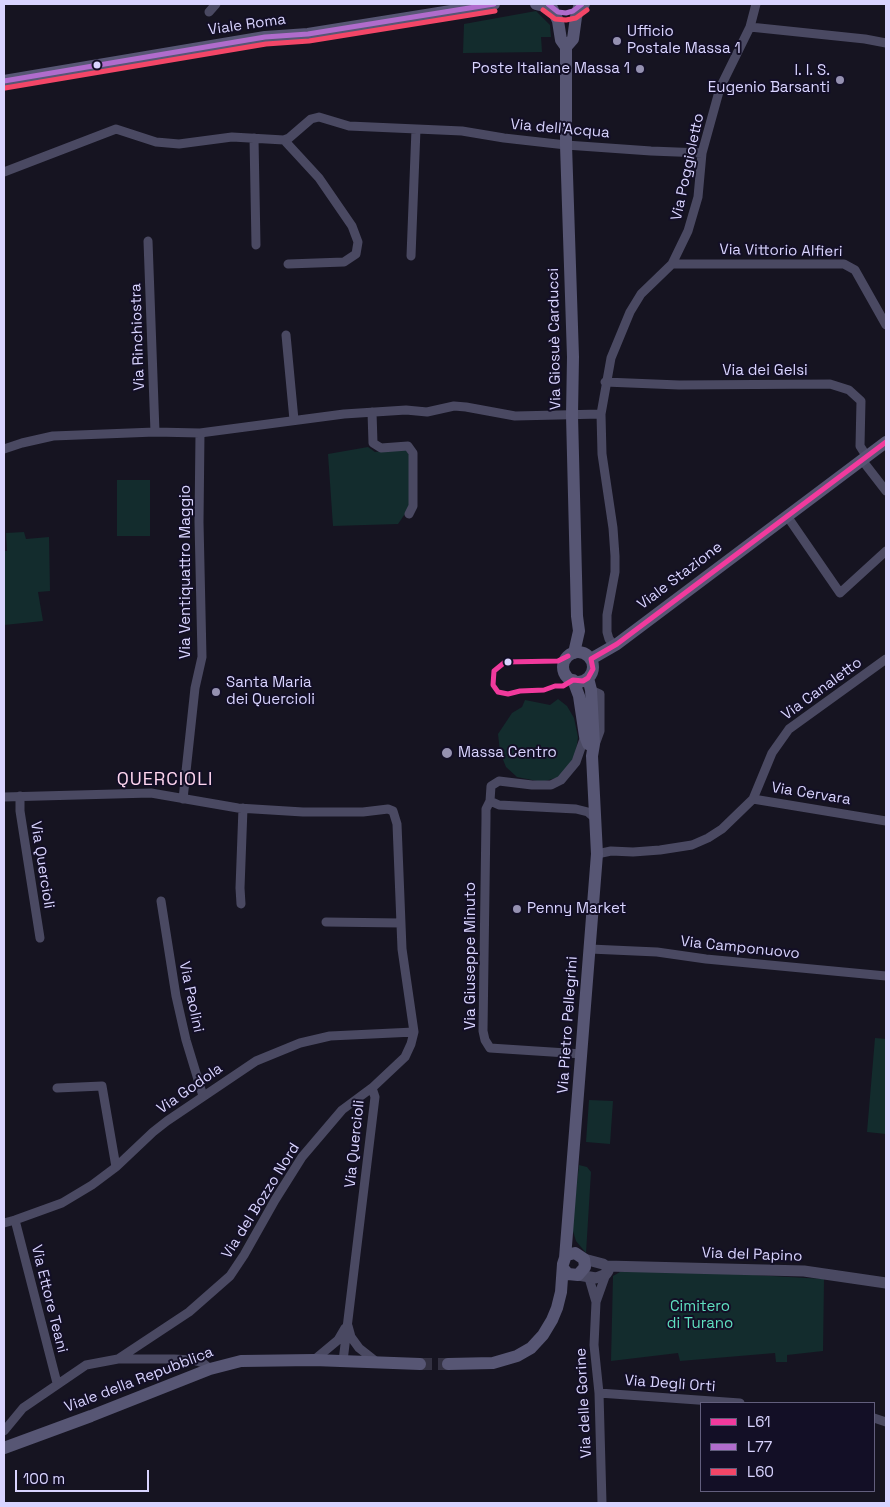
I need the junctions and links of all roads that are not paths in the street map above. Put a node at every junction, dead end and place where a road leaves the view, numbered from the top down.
1 (216, 4) edge
2 (494, 4) edge
3 (523, 4) edge
4 (531, 4) edge
5 (536, 4) edge
6 (756, 4) edge
7 (582, 5) edge
8 (550, 6) edge
9 (209, 12) dead end
10 (750, 27) junction
11 (886, 43) edge
12 (566, 47) junction
13 (4, 81) edge
14 (416, 129) junction
15 (254, 138) junction
16 (286, 139) junction
17 (566, 144) junction
18 (702, 153) junction
19 (4, 172) edge
20 (148, 240) dead end
21 (256, 245) dead end
22 (411, 256) dead end
23 (288, 264) dead end
24 (672, 264) junction
25 (886, 325) edge
26 (286, 335) dead end
27 (605, 382) junction
28 (372, 412) junction
29 (600, 414) junction
30 (572, 415) junction
31 (294, 420) junction
32 (155, 432) junction
33 (200, 433) junction
34 (886, 442) edge
35 (4, 449) edge
36 (865, 459) junction
37 (886, 491) edge
38 (409, 514) dead end
39 (787, 516) junction
40 (886, 550) edge
41 (614, 645) junction
42 (574, 653) junction
43 (591, 659) junction
44 (886, 659) edge
45 (573, 680) junction
46 (589, 684) junction
47 (590, 745) junction
48 (20, 796) junction
49 (4, 798) edge
50 (183, 799) junction
51 (753, 799) junction
52 (490, 801) junction
53 (243, 808) junction
54 (596, 819) junction
55 (886, 821) edge
56 (597, 854) junction
57 (161, 902) dead end
58 (241, 904) dead end
59 (326, 922) dead end
60 (401, 923) junction
61 (40, 938) dead end
62 (590, 949) junction
63 (886, 976) edge
64 (414, 1032) junction
65 (582, 1054) junction
66 (373, 1087) junction
67 (57, 1088) dead end
68 (203, 1096) junction
69 (116, 1168) junction
70 (15, 1220) junction
71 (4, 1223) edge
72 (572, 1259) junction
73 (609, 1269) junction
74 (581, 1276) junction
75 (886, 1283) edge
76 (561, 1292) junction
77 (596, 1302) junction
78 (347, 1324) junction
79 (118, 1359) junction
80 (314, 1360) junction
81 (343, 1361) junction
82 (378, 1363) junction
83 (420, 1364) tunnel mouth
84 (448, 1364) tunnel mouth
85 (210, 1369) junction
86 (57, 1384) junction
87 (599, 1393) junction
88 (726, 1402) edge
89 (4, 1431) edge
90 (4, 1448) edge
91 (602, 1503) edge

1 - 9 street
2 - 13 main road, Viale Roma
3 - 4 main road
5 - 8 main road
6 - 10 street, Via Poggioletto
7 - 8 main road
7 - 12 main road, Via Giosuè Carducci
8 - 12 main road, Via Giosuè Carducci
10 - 11 street
10 - 18 street, Via Poggioletto
12 - 17 main road, Via Giosuè Carducci
14 - 16 street, Via dell'Acqua
14 - 17 street, Via dell'Acqua
14 - 22 street
15 - 16 street
15 - 19 street
15 - 21 street
16 - 23 street
17 - 18 street, Via dell'Acqua
17 - 30 main road, Via Giosuè Carducci
18 - 24 street, Via Poggioletto
20 - 32 street, Via Rinchiostra
24 - 25 street, Via Vittorio Alfieri
24 - 27 street, Via Poggioletto
26 - 31 street
27 - 29 street, Via Poggioletto
27 - 36 street, Via dei Gelsi
28 - 30 street
28 - 31 street
28 - 38 street
29 - 30 street
29 - 41 street, Via Poggioletto
30 - 42 main road, Via Giosuè Carducci
31 - 33 street
32 - 33 street
32 - 35 street
33 - 50 street, Via Ventiquattro Maggio
34 - 36 main road, Viale Stazione
36 - 37 street
36 - 39 main road, Viale Stazione
39 - 40 street
39 - 41 main road, Viale Stazione
41 - 43 main road, Viale Stazione
42 - 43 main road
42 - 45 main road
43 - 46 main road
44 - 51 street, Via Canaletto
45 - 46 main road
45 - 47 main road
46 - 47 main road
47 - 52 street, Via Giuseppe Minuto
47 - 54 main road
48 - 49 street, Via Quercioli
48 - 50 street, Via Quercioli
48 - 61 street, Via Quercioli
50 - 53 street, Via Quercioli
51 - 55 street, Via Cervara
51 - 56 street, Via Cervara
52 - 54 street
52 - 65 street, Via Giuseppe Minuto
53 - 58 street
53 - 60 street, Via Quercioli
54 - 56 main road, Via Pietro Pellegrini
56 - 62 main road, Via Pietro Pellegrini
57 - 68 street, Via Paolini
59 - 60 street
60 - 64 street, Via Quercioli
62 - 63 street, Via Camponuovo
62 - 65 main road, Via Pietro Pellegrini
64 - 66 street, Via Quercioli
64 - 68 street, Via Godola
65 - 72 main road, Via Pietro Pellegrini
66 - 78 street, Via Quercioli
66 - 79 street, Via del Bozzo Nord
67 - 69 street
68 - 69 street, Via Godola
69 - 70 street, Via Godola
70 - 71 street, Via Godola
70 - 86 street, Via Ettore Teani
72 - 73 street
72 - 74 main road
72 - 74 main road
72 - 76 main road, Via Pietro Pellegrini
73 - 74 street
73 - 75 street, Via del Papino
73 - 77 street
74 - 76 main road
74 - 77 street
76 - 84 main road
77 - 87 street, Via delle Gorine
78 - 80 street, Via Quercioli
78 - 81 street, Via Quercioli
78 - 82 street
79 - 85 street
79 - 86 street
80 - 81 main road, Viale della Repubblica
80 - 85 main road, Viale della Repubblica
81 - 82 main road, Viale della Repubblica
82 - 83 main road
85 - 90 main road, Viale della Repubblica
86 - 89 street
87 - 88 street, Via Degli Orti
87 - 91 street, Via delle Gorine

